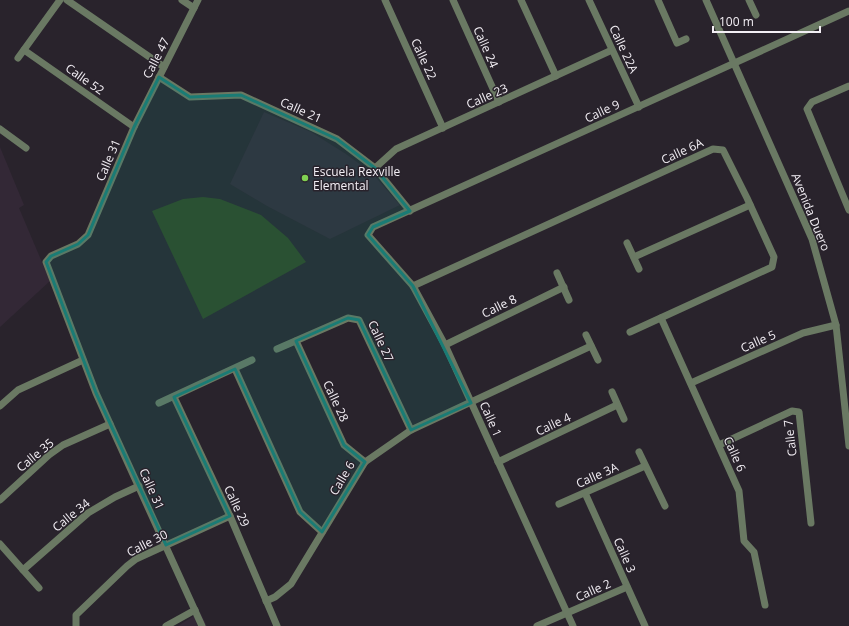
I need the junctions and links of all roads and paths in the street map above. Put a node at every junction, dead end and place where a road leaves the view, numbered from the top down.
1 (60, 0) edge
2 (67, 0) edge
3 (182, 0) edge
4 (198, 0) edge
5 (384, 0) edge
6 (453, 0) edge
7 (521, 0) edge
8 (589, 0) edge
9 (658, 0) edge
10 (706, 0) edge
11 (749, 0) edge
12 (194, 8) junction
13 (849, 11) edge
14 (756, 15) dead end
15 (686, 39) dead end
16 (24, 50) junction
17 (612, 50) junction
18 (18, 58) dead end
19 (735, 63) junction
20 (164, 67) junction
21 (556, 76) junction
22 (159, 77) junction
23 (849, 86) edge
24 (499, 102) junction
25 (639, 107) junction
26 (134, 127) junction
27 (443, 128) junction
28 (0, 129) edge
29 (26, 148) dead end
30 (375, 168) junction
31 (750, 205) junction
32 (849, 210) edge
33 (410, 211) junction
34 (368, 235) joint
35 (627, 243) dead end
36 (634, 257) junction
37 (639, 269) dead end
38 (557, 273) dead end
39 (413, 286) junction
40 (564, 287) junction
41 (569, 300) dead end
42 (661, 318) junction
43 (836, 325) junction
44 (630, 332) dead end
45 (586, 335) dead end
46 (296, 341) junction
47 (445, 344) junction
48 (591, 346) junction
49 (277, 349) dead end
50 (83, 360) junction
51 (252, 360) dead end
52 (598, 360) dead end
53 (235, 369) junction
54 (690, 384) junction
55 (612, 392) dead end
56 (174, 397) junction
57 (159, 403) dead end
58 (471, 403) junction
59 (618, 405) junction
60 (0, 406) edge
61 (624, 419) dead end
62 (110, 424) junction
63 (411, 430) junction
64 (849, 433) edge
65 (718, 445) junction
66 (849, 446) edge
67 (639, 452) dead end
68 (365, 462) junction
69 (498, 462) junction
70 (645, 466) junction
71 (138, 486) junction
72 (585, 493) junction
73 (0, 500) edge
74 (559, 504) dead end
75 (665, 506) dead end
76 (230, 516) junction
77 (811, 523) dead end
78 (322, 532) junction
79 (0, 544) edge
80 (166, 545) junction
81 (24, 570) junction
82 (628, 587) junction
83 (39, 588) dead end
84 (266, 601) junction
85 (765, 605) dead end
86 (195, 610) junction
87 (567, 614) junction
88 (76, 626) edge
89 (166, 626) edge
90 (202, 626) edge
91 (277, 626) edge
92 (537, 626) edge
93 (573, 626) edge
94 (645, 626) edge

1 - 16 street
2 - 20 street
3 - 12 street
4 - 12 street, Calle 47
5 - 27 street, Calle 22
6 - 24 street, Calle 24
7 - 21 street
8 - 17 street, Calle 22A
9 - 15 street
10 - 19 street, Avenida Duero
11 - 14 street
12 - 20 street, Calle 47
13 - 19 street, Calle 9
16 - 18 street
16 - 26 street, Calle 52
17 - 21 street, Calle 23
17 - 25 street, Calle 22A
19 - 25 street, Calle 9
19 - 43 street, Avenida Duero
20 - 22 street, Calle 47
21 - 24 street, Calle 23
22 - 26 street, Calle 47
22 - 30 street, Calle 21
23 - 32 street
24 - 27 street, Calle 23
25 - 33 street, Calle 9
26 - 50 street, Calle 31
27 - 30 street, Calle 23
28 - 29 street
30 - 33 street, Calle 21
31 - 36 street
31 - 39 street, Calle 6A
31 - 42 street, Calle 6A
33 - 34 street, Calle 9
34 - 39 street, Calle 1
35 - 36 street
36 - 37 street
38 - 40 street
39 - 47 street, Calle 1
40 - 41 street
40 - 47 street, Calle 8
42 - 44 street, Calle 6A
42 - 54 street, Calle 6
43 - 54 street, Calle 5
43 - 64 street, Avenida Duero
45 - 48 street
46 - 49 street, Calle 27
46 - 63 street, Calle 27
46 - 68 street, Calle 28
47 - 58 street, Calle 1
48 - 52 street
48 - 58 street
50 - 60 street
50 - 62 street, Calle 31
51 - 53 street
53 - 56 street
53 - 78 street
54 - 65 street, Calle 6
55 - 59 street
56 - 57 street
56 - 76 street, Calle 29
58 - 63 street, Calle 6
58 - 69 street, Calle 1
59 - 61 street
59 - 69 street, Calle 4
62 - 71 street, Calle 31
62 - 73 street, Calle 35
63 - 68 street, Calle 6
64 - 66 street, Avenida Duero
65 - 77 street, Calle 7
65 - 85 street, Calle 6
67 - 70 street
68 - 78 street, Calle 6
69 - 87 street, Calle 1
70 - 72 street, Calle 3A
70 - 75 street
71 - 80 street, Calle 31
71 - 81 street, Calle 34
72 - 74 street, Calle 3A
72 - 82 street, Calle 3
76 - 80 street, Calle 30
76 - 84 street, Calle 29
78 - 84 street, Calle 6
79 - 81 street
80 - 86 street, Calle 31
80 - 88 street, Calle 30
81 - 83 street
82 - 87 street, Calle 2
82 - 94 street, Calle 3
84 - 91 street, Calle 29
86 - 89 street
86 - 90 street, Calle 31
87 - 92 street, Calle 2
87 - 93 street, Calle 1

